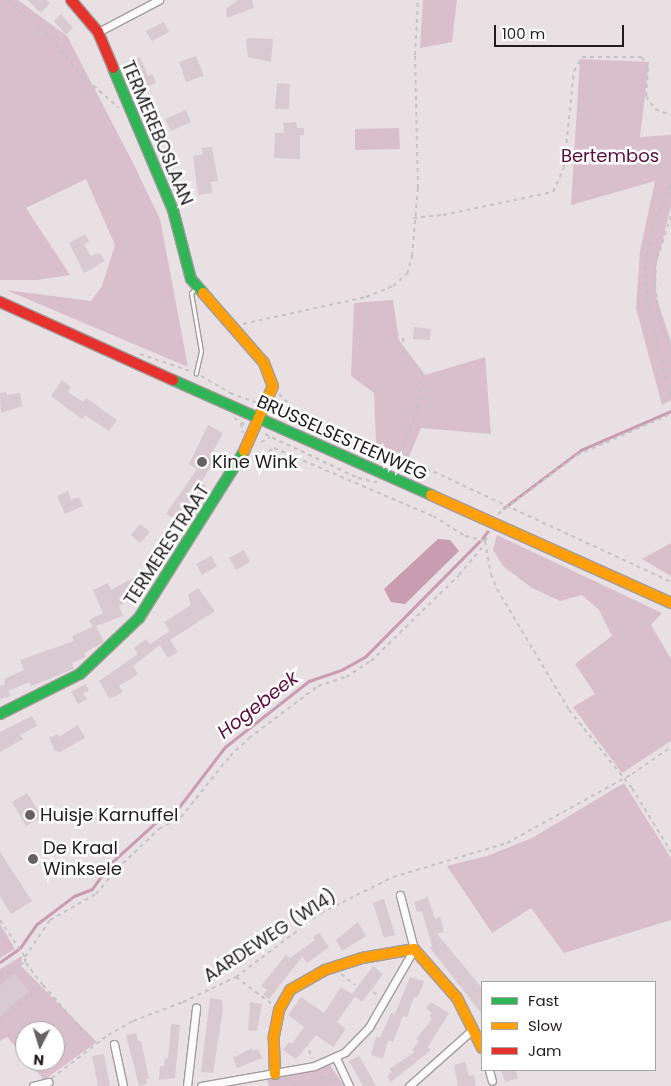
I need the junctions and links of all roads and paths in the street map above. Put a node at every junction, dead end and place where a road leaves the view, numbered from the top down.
1 (6, 0) edge
2 (71, 0) edge
3 (159, 0) edge
4 (418, 0) edge
5 (98, 32) junction
6 (129, 110) junction
7 (671, 115) edge
8 (671, 185) edge
9 (671, 216) edge
10 (413, 218) junction
11 (196, 288) junction
12 (0, 302) edge
13 (231, 327) junction
14 (403, 338) dead end
15 (671, 350) edge
16 (139, 353) dead end
17 (196, 374) junction
18 (277, 394) dead end
19 (671, 398) edge
20 (254, 402) dead end
21 (671, 414) edge
22 (261, 419) junction
23 (272, 437) dead end
24 (397, 460) junction
25 (242, 467) dead end
26 (381, 483) dead end
27 (505, 507) junction
28 (498, 514) dead end
29 (489, 533) dead end
30 (485, 543) junction
31 (671, 582) edge
32 (671, 603) edge
33 (0, 714) edge
34 (671, 747) edge
35 (624, 778) junction
36 (671, 852) edge
37 (400, 895) dead end
38 (0, 920) edge
39 (414, 948) junction
40 (25, 957) junction
41 (25, 962) junction
42 (332, 967) junction
43 (236, 977) junction
44 (0, 978) edge
45 (355, 984) dead end
46 (43, 985) junction
47 (196, 1008) dead end
48 (279, 1010) junction
49 (0, 1022) edge
50 (473, 1030) junction
51 (114, 1044) dead end
52 (95, 1045) junction
53 (481, 1046) edge
54 (336, 1058) junction
55 (490, 1071) edge
56 (275, 1074) junction
57 (343, 1074) junction
58 (492, 1081) dead end
59 (48, 1082) joint
60 (33, 1086) edge
61 (123, 1086) edge
62 (187, 1086) edge
63 (201, 1086) edge
64 (306, 1086) edge
65 (349, 1086) edge
66 (409, 1086) edge

1 - 6 path
2 - 5 street, TERMEREBOSLAAN
3 - 5 street
4 - 10 path
5 - 6 street, TERMEREBOSLAAN
6 - 11 street, TERMEREBOSLAAN
7 - 10 path
8 - 19 path
9 - 15 path
10 - 13 path
11 - 13 street, TERMEREBOSLAAN
11 - 17 lane
12 - 22 street, BRUSSELSESTEENWEG
13 - 22 street, TERMEREBOSLAAN
14 - 24 path
16 - 17 path, BRUSSELSESTEENWEG
17 - 20 path, BRUSSELSESTEENWEG
18 - 24 path
21 - 27 path
22 - 32 street, BRUSSELSESTEENWEG
22 - 33 street, TERMERESTRAAT
23 - 26 path
24 - 27 path
25 - 30 path
27 - 28 path
27 - 31 path
29 - 30 path
30 - 35 path
30 - 40 path
34 - 35 path, AARDEWEG (W14)
35 - 36 path
35 - 43 path, AARDEWEG (W14)
37 - 39 street
38 - 40 path
39 - 42 street
39 - 50 street
39 - 54 street
40 - 41 path
41 - 44 path
41 - 46 path
42 - 45 path
42 - 48 street
43 - 48 path
43 - 52 path, AARDEWEG (W14)
46 - 49 path
46 - 52 path
47 - 62 street
48 - 56 street
50 - 53 street
50 - 66 street
51 - 61 street
52 - 59 path, AARDEWEG (W14)
54 - 56 street
54 - 57 street
55 - 58 street
56 - 63 street
57 - 64 path
57 - 65 street
59 - 60 street

